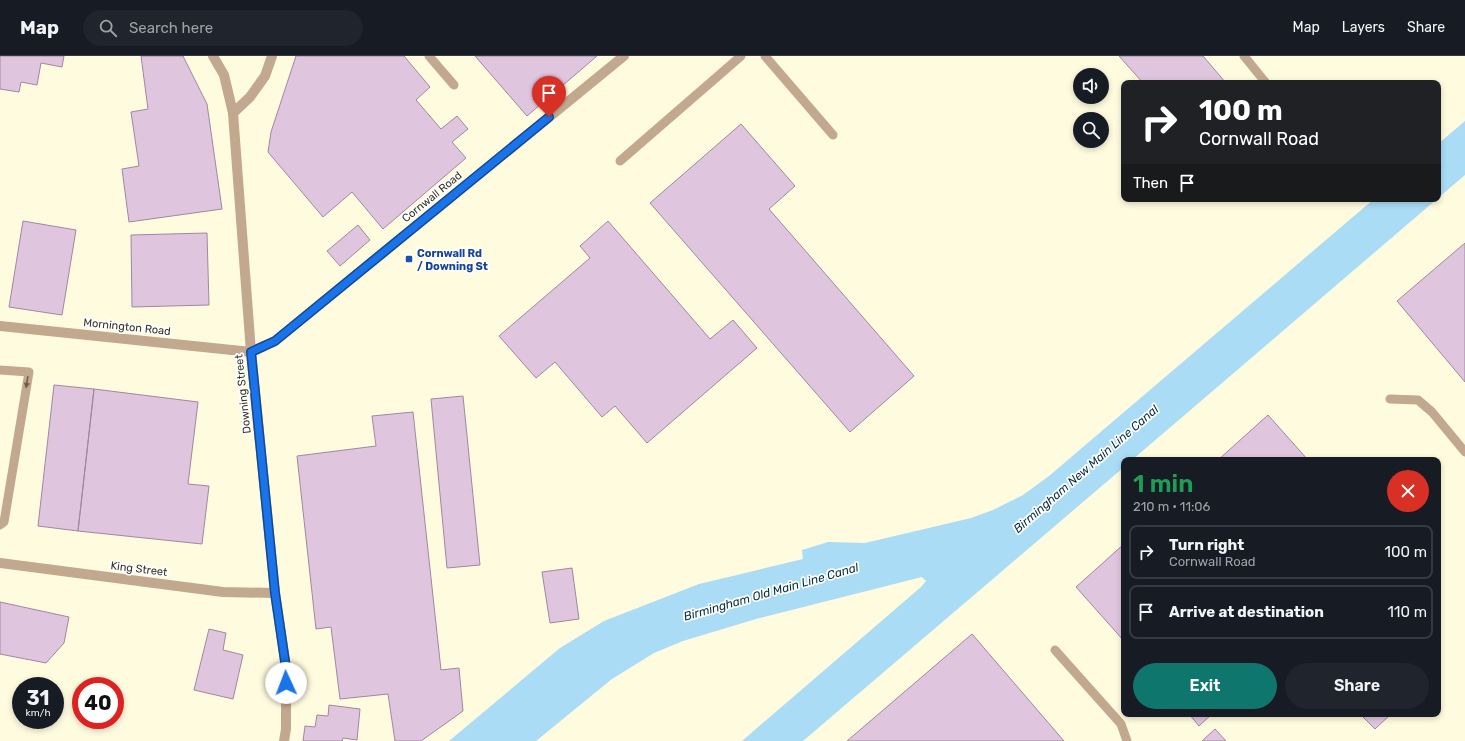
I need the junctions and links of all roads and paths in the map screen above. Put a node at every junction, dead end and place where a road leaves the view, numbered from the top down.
1 (213, 56) edge
2 (272, 56) edge
3 (429, 56) edge
4 (624, 56) edge
5 (741, 56) edge
6 (765, 56) edge
7 (1244, 56) edge
8 (1264, 80) edge
9 (454, 85) dead end
10 (233, 113) junction
11 (832, 135) dead end
12 (620, 161) dead end
13 (0, 326) edge
14 (251, 352) junction
15 (0, 370) edge
16 (1390, 399) dead end
17 (1465, 452) edge
18 (0, 525) edge
19 (0, 564) edge
20 (275, 593) junction
21 (1055, 650) dead end
22 (284, 741) edge
23 (1127, 741) edge

1 - 10 street, Downing Street
2 - 10 street
3 - 9 lane
4 - 14 street, Cornwall Road
5 - 12 lane
6 - 11 lane
7 - 8 lane
10 - 14 street, Downing Street
13 - 14 street, Mornington Road
14 - 20 street, Downing Street
15 -> 18 lane
16 - 17 lane
19 - 20 street, King Street
20 - 22 street, Downing Street
21 - 23 lane

